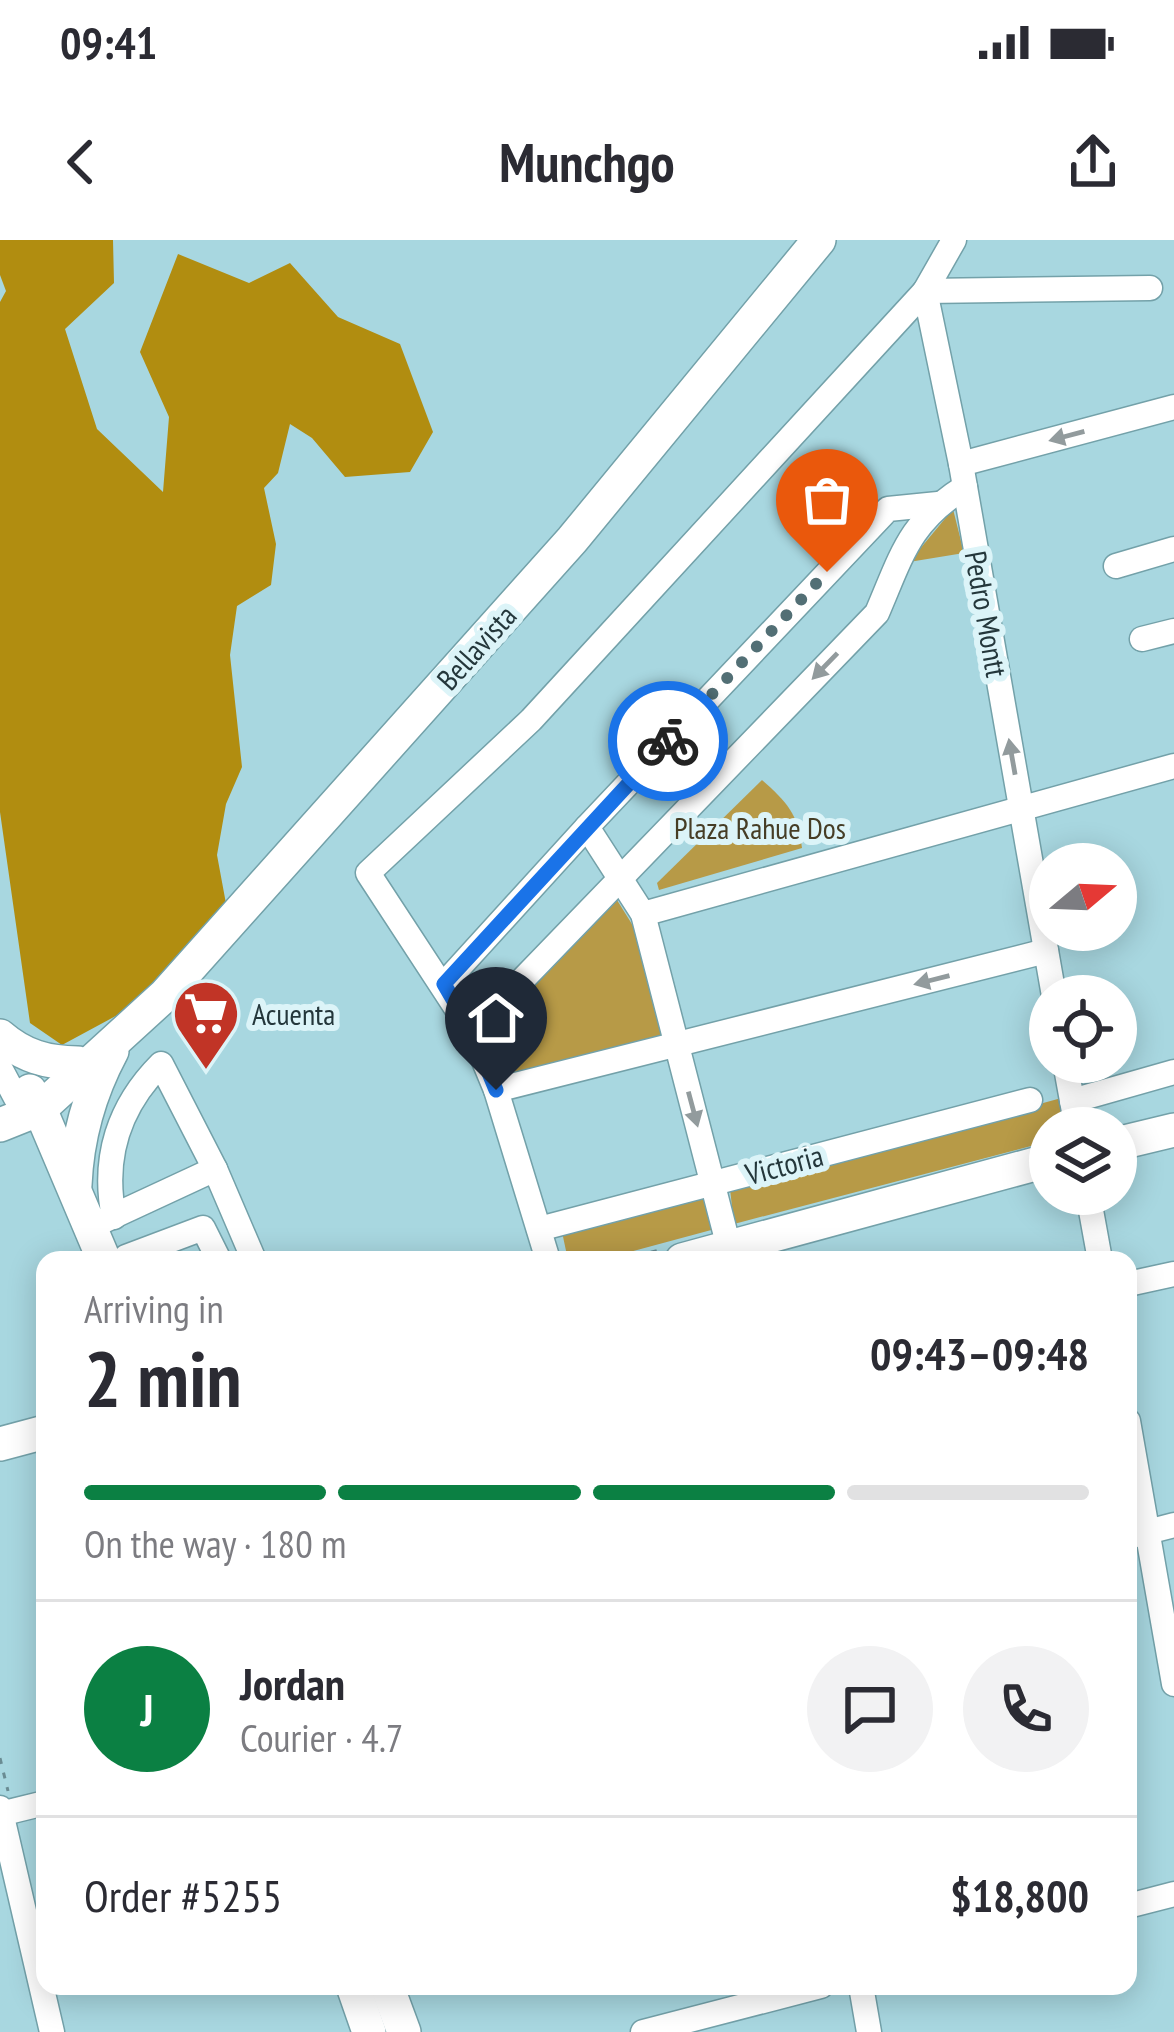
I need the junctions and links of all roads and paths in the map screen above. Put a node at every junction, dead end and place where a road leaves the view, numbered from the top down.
1 (819, 240) edge
2 (954, 240) edge
3 (1150, 288) dead end
4 (925, 291) junction
5 (1174, 407) edge
6 (963, 476) junction
7 (938, 504) junction
8 (1174, 549) edge
9 (1116, 566) dead end
10 (1174, 631) edge
11 (1142, 639) dead end
12 (1174, 766) edge
13 (1021, 808) junction
14 (587, 827) junction
15 (1029, 854) edge
16 (621, 878) junction
17 (643, 914) junction
18 (1046, 951) joint
19 (1050, 975) edge
20 (444, 984) junction
21 (472, 1032) junction
22 (0, 1038) edge
23 (118, 1040) junction
24 (676, 1045) junction
25 (78, 1063) junction
26 (1174, 1072) edge
27 (1069, 1083) edge
28 (496, 1090) junction
29 (1030, 1100) dead end
30 (1072, 1101) junction
31 (16, 1102) edge
32 (1073, 1107) edge
33 (1174, 1130) edge
34 (1137, 1139) edge
35 (1029, 1166) edge
36 (215, 1169) junction
37 (713, 1183) junction
38 (75, 1193) junction
39 (1092, 1215) edge
40 (539, 1229) junction
41 (105, 1246) edge
42 (214, 1251) edge
43 (250, 1251) edge
44 (545, 1251) edge
45 (729, 1251) edge
46 (740, 1251) edge
47 (1098, 1251) edge
48 (1174, 1274) edge
49 (1137, 1282) edge
50 (36, 1434) edge
51 (0, 1444) edge
52 (1174, 1525) edge
53 (1138, 1535) edge
54 (1174, 1684) edge
55 (36, 1805) edge
56 (0, 1812) edge
57 (1174, 1894) edge
58 (1137, 1904) edge
59 (36, 1964) edge
60 (43, 1995) edge
61 (356, 1995) edge
62 (390, 1995) edge
63 (786, 1995) edge
64 (863, 1995) edge
65 (52, 2032) edge
66 (370, 2032) edge
67 (404, 2032) edge
68 (643, 2032) edge
69 (869, 2032) edge

1 - 23 main road, Bellavista
2 - 4 street
3 - 4 street
4 - 6 street, Pedro Montt
4 - 20 street
5 -> 6 street
6 - 7 street
13 -> 6 street, Pedro Montt
7 - 14 street
7 -> 16 street
8 - 9 street
10 - 11 street
12 - 13 street
13 - 15 street, Pedro Montt
13 - 17 street
14 - 16 street
14 - 20 street
16 - 17 street
16 - 21 street
17 - 24 street
18 - 19 street, Pedro Montt
18 -> 24 street
20 - 21 street
21 - 28 street
22 - 25 main road
22 - 31 street
23 - 25 main road, Bellavista
23 - 31 main road, Bellavista
23 - 38 main road
24 - 28 street
24 -> 37 street
25 - 31 main road, Bellavista
26 - 30 street
27 - 30 street
28 - 40 street
29 - 37 street, Victoria
30 - 32 street
31 - 38 main road
31 - 41 main road
33 - 34 main road
35 - 46 main road
36 - 41 street
36 - 41 street
36 - 43 street
37 - 40 street, Victoria
37 - 45 street
38 - 41 main road
39 - 47 street
40 - 44 street
41 - 42 street
48 - 49 street
50 - 51 main road
52 - 53 street
53 - 54 street
55 - 56 street
56 - 59 street
57 - 58 street
60 - 65 street
61 - 66 main road
62 - 67 main road
63 - 68 street
64 - 69 street

